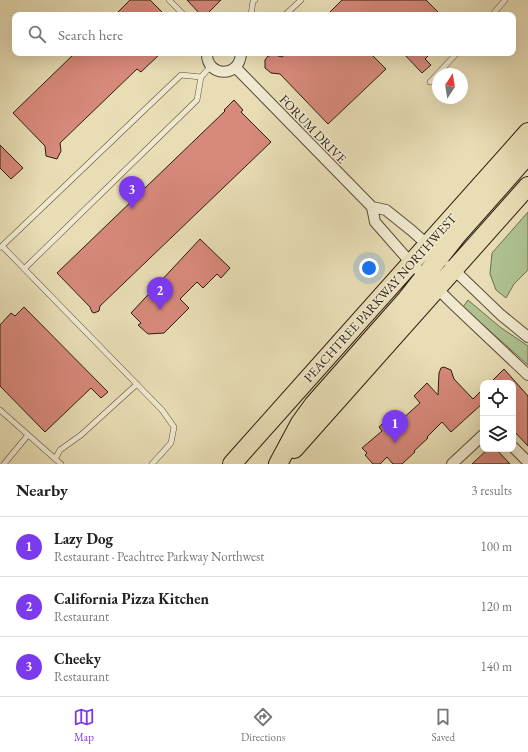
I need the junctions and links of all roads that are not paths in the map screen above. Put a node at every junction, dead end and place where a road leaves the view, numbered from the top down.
1 (169, 0) edge
2 (255, 0) edge
3 (301, 0) edge
4 (506, 0) edge
5 (181, 12) edge
6 (251, 12) edge
7 (288, 12) edge
8 (495, 12) edge
9 (206, 56) edge
10 (240, 56) edge
11 (454, 56) edge
12 (211, 66) junction
13 (236, 68) junction
14 (201, 77) junction
15 (430, 82) dead end
16 (528, 132) edge
17 (528, 155) edge
18 (528, 186) edge
19 (372, 207) junction
20 (1, 247) edge
21 (433, 250) junction
22 (411, 263) junction
23 (24, 268) junction
24 (454, 269) junction
25 (430, 282) junction
26 (528, 337) edge
27 (528, 375) edge
28 (137, 384) junction
29 (0, 410) edge
30 (28, 435) junction
31 (480, 438) edge
32 (516, 450) edge
33 (55, 459) junction
34 (528, 462) edge
35 (4, 464) edge
36 (61, 464) edge
37 (152, 464) edge
38 (232, 464) edge
39 (279, 464) edge
40 (452, 464) edge

1 - 5 lane
2 - 6 lane
3 - 7 lane
4 - 8 lane
9 - 12 street
10 - 13 street
11 - 15 lane
12 - 13 street
12 - 14 lane
13 - 19 street, FORUM DRIVE
14 - 20 lane
14 - 23 lane
16 - 21 highway, PEACHTREE PARKWAY NORTHWEST
17 - 21 highway
18 - 24 highway
19 - 21 street, FORUM DRIVE
19 - 22 street, FORUM DRIVE
20 - 23 lane
21 - 22 highway, PEACHTREE PARKWAY NORTHWEST
21 - 24 street, FORUM DRIVE
21 - 25 highway
22 - 25 street, FORUM DRIVE
22 - 38 highway, PEACHTREE PARKWAY NORTHWEST
23 - 28 lane
24 - 25 highway
24 - 26 street, FORUM DRIVE
25 - 27 street, FORUM DRIVE
25 - 39 highway
28 - 33 lane
28 - 37 lane
29 - 30 lane
30 - 33 lane
30 - 35 lane
31 - 40 street
32 - 34 street
33 - 36 lane

